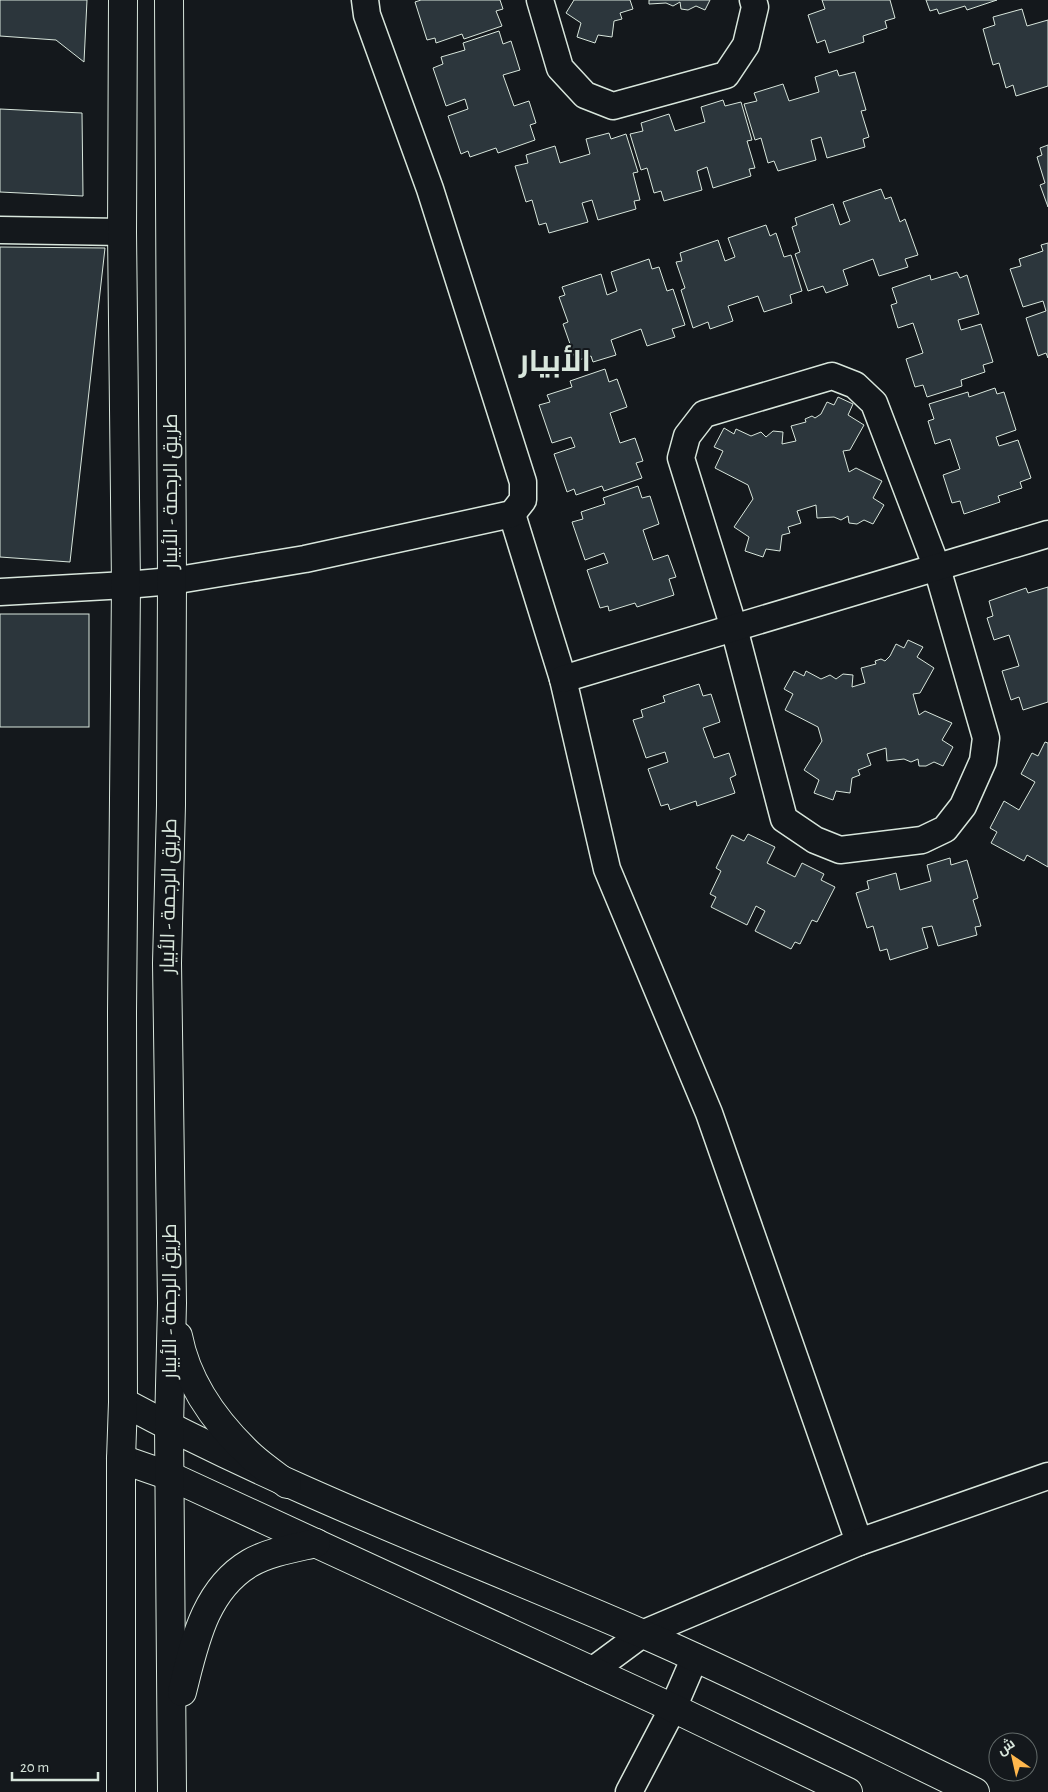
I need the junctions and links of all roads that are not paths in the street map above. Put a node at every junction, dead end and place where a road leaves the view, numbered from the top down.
1 (123, 0) edge
2 (169, 0) edge
3 (365, 0) edge
4 (540, 0) edge
5 (753, 0) edge
6 (0, 230) edge
7 (122, 232) junction
8 (512, 514) junction
9 (1048, 534) edge
10 (937, 568) junction
11 (172, 581) junction
12 (126, 586) junction
13 (0, 592) edge
14 (734, 628) junction
15 (563, 679) junction
16 (172, 1303) junction
17 (123, 1402) junction
18 (169, 1427) junction
19 (121, 1459) junction
20 (170, 1476) junction
21 (1048, 1476) edge
22 (288, 1484) junction
23 (859, 1542) junction
24 (316, 1543) junction
25 (642, 1634) junction
26 (695, 1657) junction
27 (592, 1671) junction
28 (673, 1708) junction
29 (173, 1727) junction
30 (121, 1792) edge
31 (172, 1792) edge
32 (629, 1792) edge
33 (848, 1792) edge
34 (975, 1792) edge

1 - 7 main road
2 - 11 main road, طريق الرجمة - الأبيار
3 - 8 street
4 - 5 street
6 - 7 street
7 - 12 main road
8 - 11 street
8 - 15 street
9 - 10 street
10 - 14 street
10 - 14 street
10 - 14 street
11 - 12 street
11 - 16 main road, طريق الرجمة - الأبيار
12 - 13 street
12 - 17 main road
14 - 15 street
15 - 23 street
16 - 18 main road, طريق الرجمة - الأبيار
16 - 22 main road
17 - 18 main road
17 - 19 main road
18 - 20 main road, طريق الرجمة - الأبيار
18 - 22 main road
19 - 20 main road
19 - 30 main road
20 - 24 main road
20 - 29 main road, طريق الرجمة - الأبيار
21 - 23 street
22 - 25 main road
23 - 25 street
24 - 27 main road
24 - 29 main road
25 - 26 main road
25 - 27 street
26 - 28 street
26 - 34 main road
27 - 28 main road
28 - 32 street
28 - 33 main road
29 - 31 main road, طريق الرجمة - الأبيار

